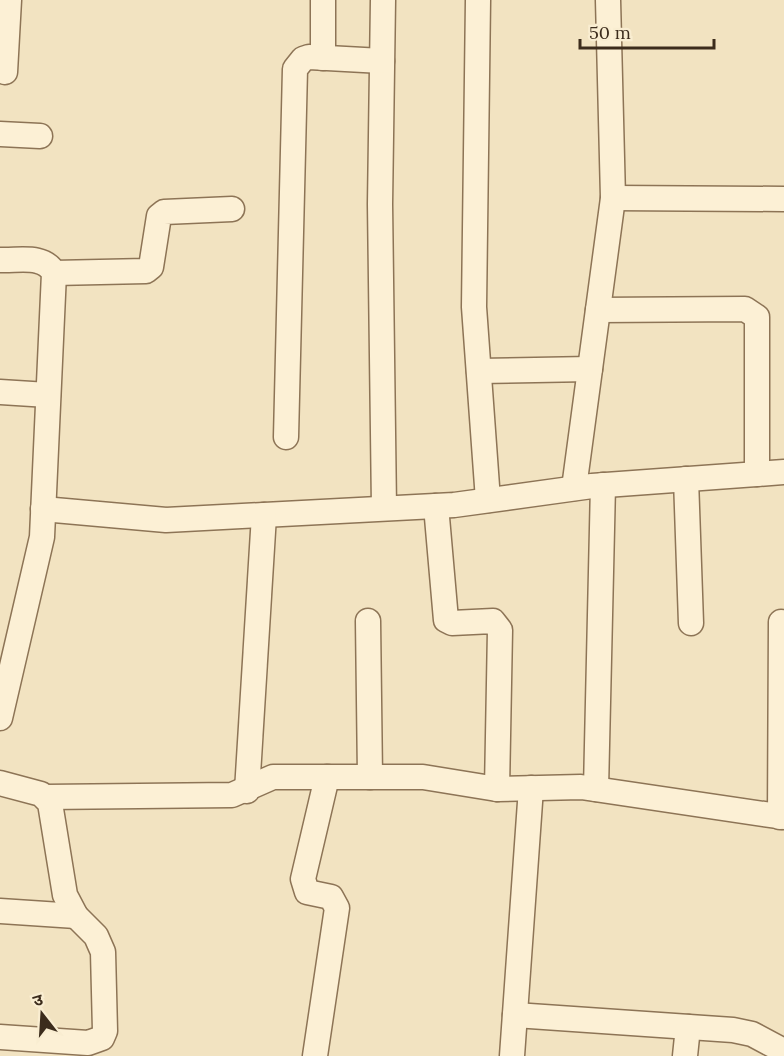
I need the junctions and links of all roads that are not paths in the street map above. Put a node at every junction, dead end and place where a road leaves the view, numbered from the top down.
1 (9, 0) edge
2 (323, 0) edge
3 (383, 0) edge
4 (478, 0) edge
5 (608, 0) edge
6 (323, 58) junction
7 (382, 61) junction
8 (5, 72) dead end
9 (0, 134) edge
10 (40, 136) dead end
11 (613, 198) junction
12 (784, 199) edge
13 (232, 209) dead end
14 (0, 260) edge
15 (54, 273) junction
16 (598, 309) junction
17 (590, 369) junction
18 (479, 372) junction
19 (0, 392) edge
20 (48, 394) junction
21 (286, 437) dead end
22 (784, 472) edge
23 (757, 474) junction
24 (686, 479) junction
25 (603, 485) junction
26 (574, 488) junction
27 (488, 500) junction
28 (436, 506) junction
29 (384, 508) junction
30 (43, 509) junction
31 (264, 515) junction
32 (368, 621) dead end
33 (781, 622) dead end
34 (691, 623) dead end
35 (0, 718) edge
36 (327, 777) junction
37 (370, 777) junction
38 (0, 783) edge
39 (497, 789) junction
40 (531, 789) junction
41 (596, 789) junction
42 (247, 791) junction
43 (46, 797) junction
44 (782, 817) edge
45 (0, 911) edge
46 (76, 916) junction
47 (515, 1015) junction
48 (688, 1027) junction
49 (0, 1037) edge
50 (784, 1052) edge
51 (315, 1056) edge
52 (512, 1056) edge
53 (685, 1056) edge

1 - 8 street
2 - 6 street
3 - 7 street
4 - 18 street
5 - 11 street
6 - 7 street
6 - 21 street
7 - 29 street
9 - 10 street
11 - 12 street
11 - 16 street
13 - 15 street
14 - 15 street
15 - 20 street
16 - 17 street
16 - 23 street
17 - 18 street
17 - 26 street
18 - 27 street
19 - 20 street
20 - 30 street
22 - 23 street
23 - 24 street
24 - 25 street
24 - 34 street
25 - 26 street
25 - 41 street
26 - 27 street
27 - 28 street
28 - 29 street
28 - 39 street
29 - 31 street
30 - 31 street
30 - 35 street
31 - 42 street
32 - 37 street
33 - 44 street
36 - 37 street
36 - 42 street
36 - 51 street
37 - 39 street
38 - 43 street
39 - 40 street
40 - 41 street
40 - 47 street
41 - 44 street
42 - 43 street
43 - 46 street
45 - 46 street
46 - 49 street
47 - 48 street
47 - 52 street
48 - 50 street
48 - 53 street

